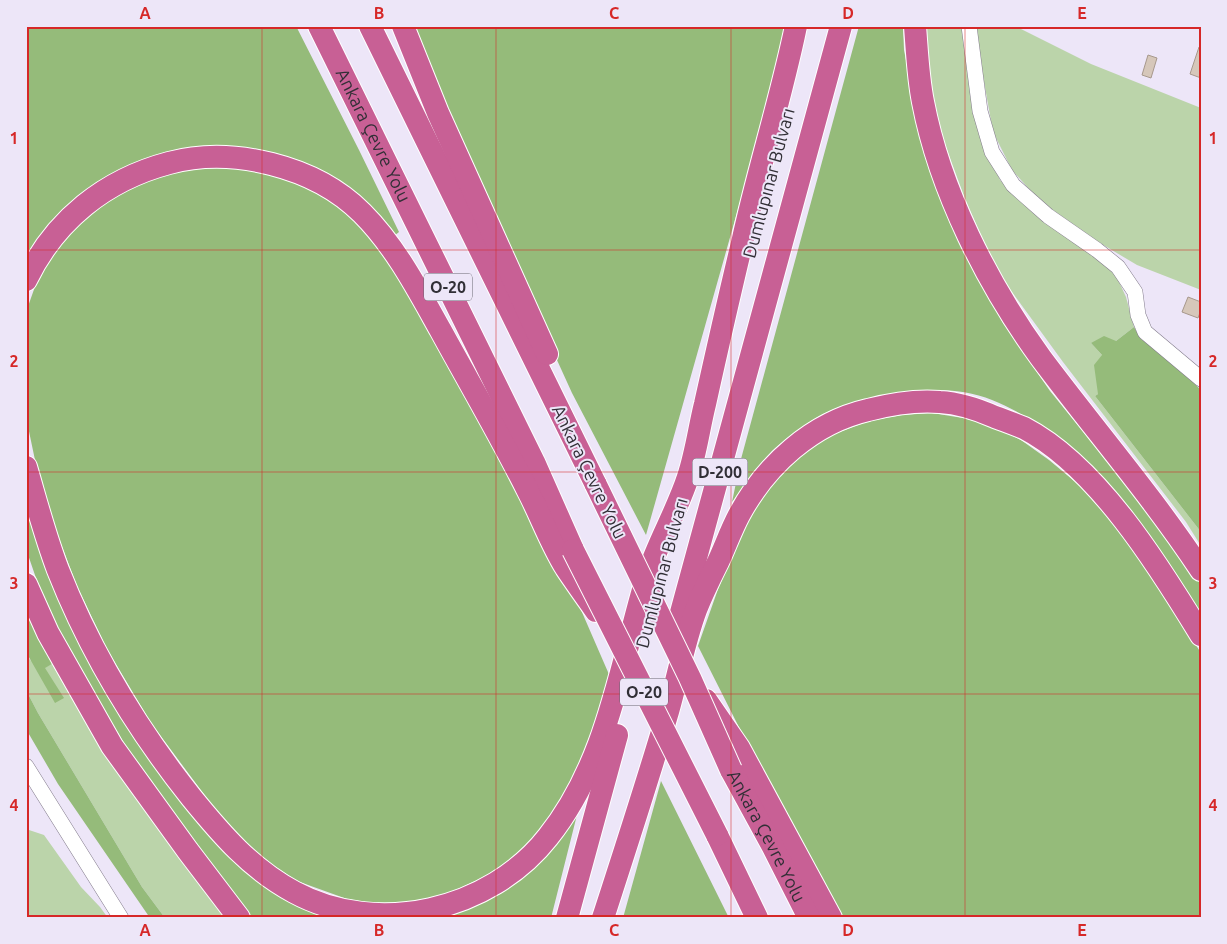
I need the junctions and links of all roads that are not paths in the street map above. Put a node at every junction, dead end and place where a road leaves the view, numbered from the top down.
1 (319, 26) edge
2 (370, 26) edge
3 (403, 26) edge
4 (796, 26) edge
5 (812, 26) edge
6 (841, 26) edge
7 (916, 26) edge
8 (969, 26) edge
9 (26, 280) edge
10 (1201, 379) edge
11 (576, 448) junction
12 (26, 467) edge
13 (688, 477) junction
14 (569, 558) junction
15 (1201, 570) edge
16 (26, 584) edge
17 (1201, 635) edge
18 (690, 678) junction
19 (26, 766) edge
20 (717, 835) junction
21 (121, 918) edge
22 (239, 918) edge
23 (567, 918) edge
24 (598, 918) edge
25 (603, 918) edge
26 (747, 918) edge
27 (757, 918) edge
28 (809, 918) edge
29 (831, 918) edge

1 - 14 highway, Ankara Çevre Yolu / O-20
2 - 11 highway, Ankara Çevre Yolu / O-20
3 - 11 highway
4 - 13 highway
5 - 13 highway, Dumlupınar Bulvarı / D-200
6 - 24 highway, Dumlupınar Bulvarı / D-200
7 - 15 highway
8 - 10 street
9 - 14 highway
11 - 18 highway, Ankara Çevre Yolu / O-20, bridge
12 - 13 highway
13 - 23 highway, Dumlupınar Bulvarı / D-200
14 - 20 highway, Ankara Çevre Yolu / O-20, bridge
16 - 22 highway
17 - 25 highway
18 - 28 highway, Ankara Çevre Yolu / O-20, bridge
18 - 29 highway, bridge
19 - 21 street
20 - 26 highway
20 - 27 highway, Ankara Çevre Yolu / O-20

